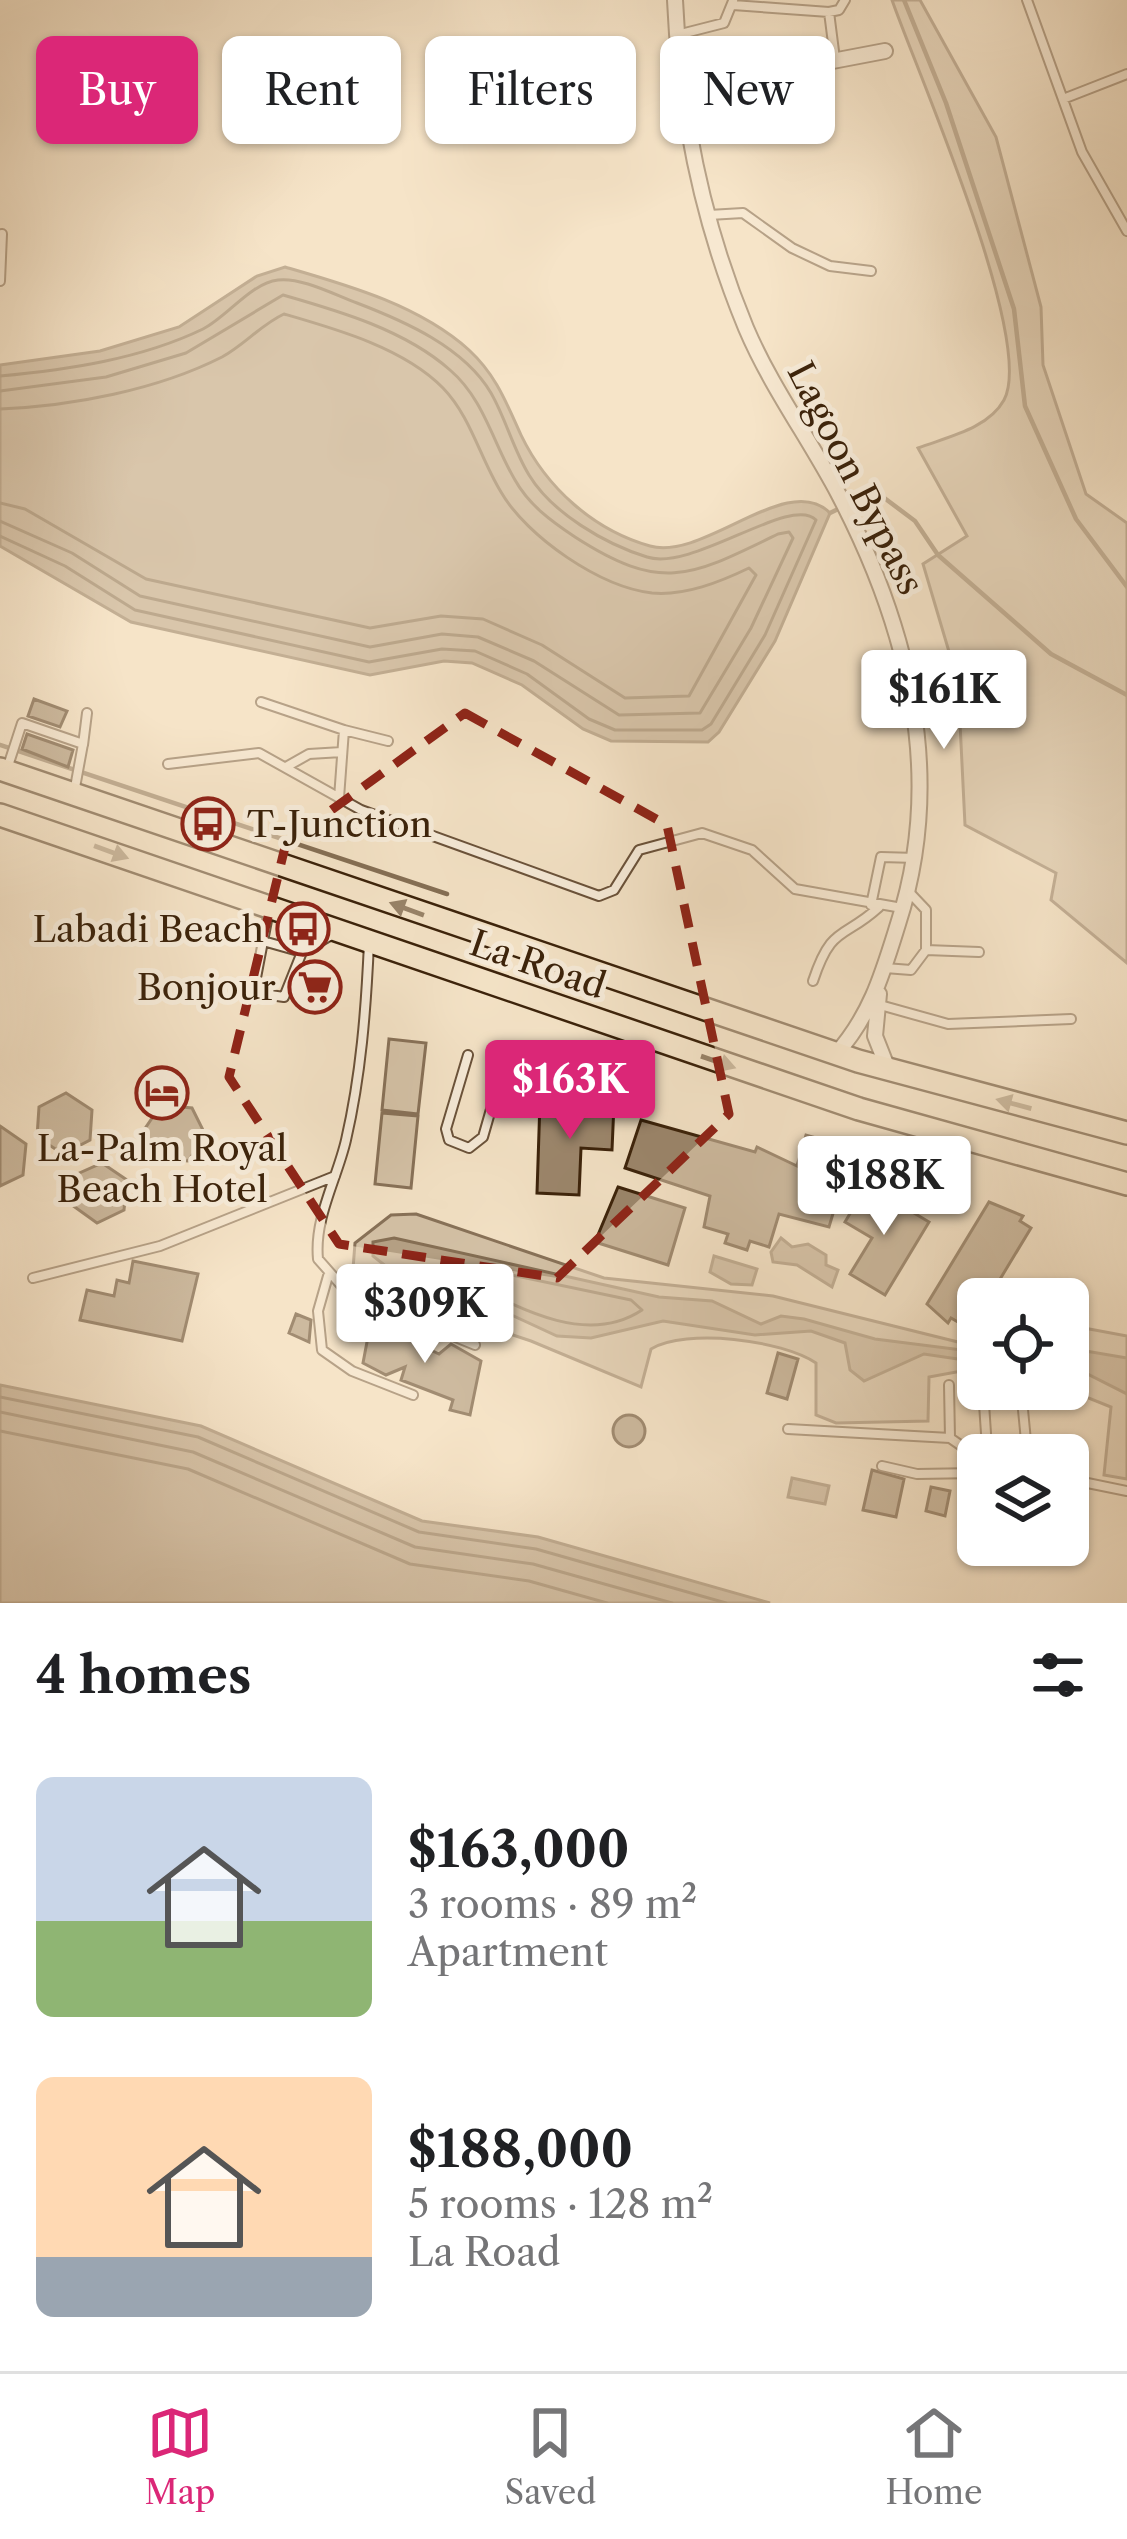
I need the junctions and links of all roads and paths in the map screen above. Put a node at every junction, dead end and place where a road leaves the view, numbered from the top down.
1 (675, 0) edge
2 (845, 0) edge
3 (1028, 0) edge
4 (733, 3) edge
5 (829, 12) junction
6 (676, 35) joint
7 (885, 51) dead end
8 (836, 61) joint
9 (1127, 74) edge
10 (1063, 99) junction
11 (693, 144) edge
12 (707, 215) junction
13 (1127, 231) edge
14 (2, 234) edge
15 (871, 271) dead end
16 (0, 281) edge
17 (261, 702) dead end
18 (87, 712) dead end
19 (344, 730) junction
20 (388, 741) dead end
21 (83, 745) junction
22 (342, 752) junction
23 (168, 764) dead end
24 (6, 765) edge
25 (285, 767) junction
26 (75, 787) junction
27 (339, 798) junction
28 (0, 815) edge
29 (917, 858) junction
30 (908, 891) junction
31 (876, 905) junction
32 (269, 908) junction
33 (904, 908) junction
34 (337, 931) junction
35 (263, 941) junction
36 (369, 942) junction
37 (926, 950) junction
38 (302, 952) junction
39 (979, 952) dead end
40 (885, 968) junction
41 (813, 981) dead end
42 (879, 997) junction
43 (1071, 1019) dead end
44 (836, 1054) junction
45 (468, 1055) dead end
46 (504, 1064) dead end
47 (888, 1069) junction
48 (1127, 1133) edge
49 (335, 1176) junction
50 (1127, 1184) edge
51 (328, 1275) junction
52 (32, 1278) dead end
53 (475, 1345) dead end
54 (949, 1385) dead end
55 (413, 1395) dead end
56 (788, 1429) dead end
57 (950, 1438) junction
58 (957, 1443) edge
59 (882, 1466) dead end
60 (957, 1473) edge
61 (1089, 1483) edge
62 (1127, 1491) edge

1 - 6 street, Lagoon Bypass
2 - 5 lane
3 - 10 lane
4 - 5 lane
4 - 6 lane
5 - 8 lane
7 - 8 street
9 - 10 lane
10 - 13 lane
11 - 12 street, Lagoon Bypass
12 - 15 lane
12 - 29 street, Lagoon Bypass
14 - 16 lane
17 - 19 lane
18 - 21 lane
19 - 20 lane
19 - 22 lane
21 - 24 lane
21 - 26 lane
22 - 25 lane
22 - 27 lane
23 - 25 lane
24 - 26 main road, La Road
25 - 27 lane
44 -> 26 main road, La Road
27 - 31 lane
28 -> 32 main road, La Road
29 - 30 street, Lagoon Bypass
29 - 31 lane
30 - 33 street, Lagoon Bypass
30 - 37 lane
31 - 33 lane
31 - 41 lane
32 - 34 main road, La Road
32 - 35 lane
33 - 40 street, Lagoon Bypass
34 - 36 main road, La Road
34 - 38 lane
35 - 38 lane
35 - 38 lane
36 - 49 lane
36 -> 50 main road, La Road
37 - 39 lane
37 - 40 lane
40 - 42 street, Lagoon Bypass
42 - 43 lane
42 - 44 street, Lagoon Bypass
42 - 47 street, Lagoon Bypass
44 - 47 main road, La Road
45 - 46 lane
48 -> 47 main road, La Road
49 - 51 lane
49 - 52 lane
51 - 53 lane
51 - 55 lane
54 - 57 lane
56 - 57 lane
57 - 58 lane
59 - 60 lane
61 - 62 lane

